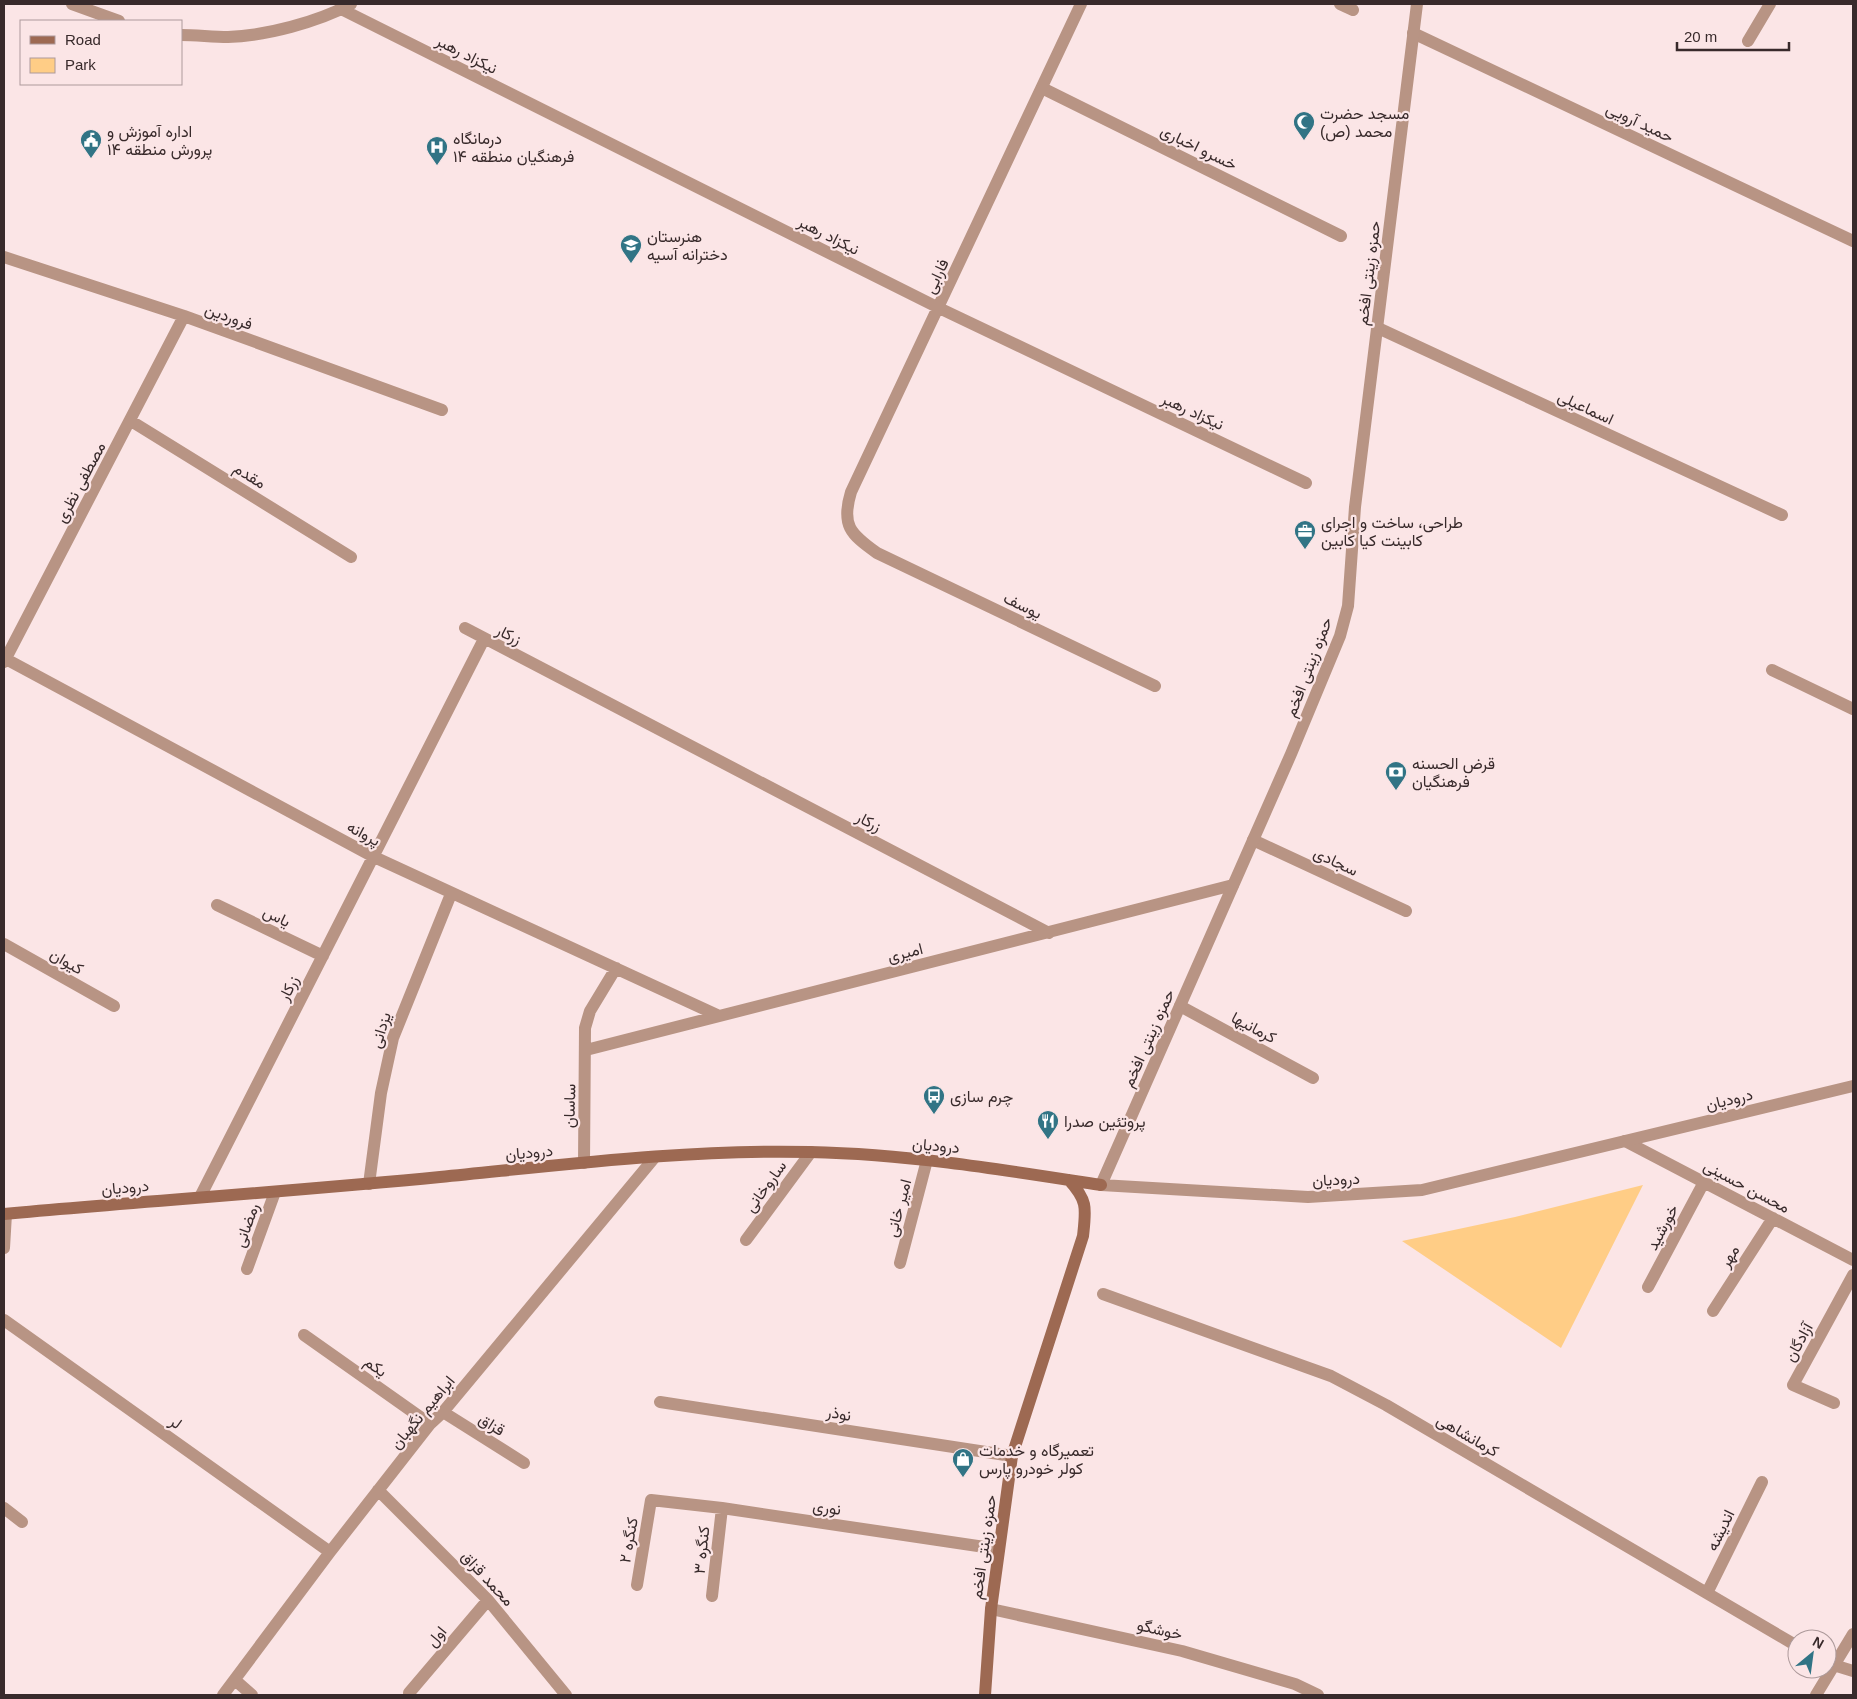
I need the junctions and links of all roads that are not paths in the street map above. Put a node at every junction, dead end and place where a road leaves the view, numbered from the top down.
1 (72, 4) edge
2 (1081, 4) edge
3 (1340, 4) edge
4 (1417, 4) edge
5 (1770, 4) edge
6 (346, 7) edge
7 (1353, 10) dead end
8 (116, 20) edge
9 (1413, 33) junction
10 (182, 35) edge
11 (1748, 40) dead end
12 (1042, 88) junction
13 (1341, 236) dead end
14 (1853, 241) edge
15 (4, 257) edge
16 (939, 308) junction
17 (184, 316) junction
18 (1378, 328) junction
19 (442, 410) dead end
20 (131, 421) junction
21 (1306, 483) dead end
22 (1782, 516) dead end
23 (877, 553) joint
24 (351, 557) dead end
25 (465, 628) dead end
26 (484, 639) junction
27 (4, 660) edge
28 (1772, 670) dead end
29 (1155, 686) dead end
30 (1853, 709) edge
31 (1253, 840) junction
32 (372, 856) junction
33 (1232, 885) junction
34 (451, 894) junction
35 (217, 906) dead end
36 (1406, 911) dead end
37 (1049, 933) junction
38 (4, 944) edge
39 (322, 956) junction
40 (616, 968) junction
41 (114, 1006) dead end
42 (1180, 1006) junction
43 (717, 1015) junction
44 (586, 1050) junction
45 (1313, 1078) dead end
46 (1853, 1086) edge
47 (1625, 1141) junction
48 (811, 1152) junction
49 (655, 1157) junction
50 (927, 1160) junction
51 (584, 1163) junction
52 (1069, 1180) junction
53 (1704, 1182) junction
54 (369, 1184) junction
55 (1101, 1185) junction
56 (275, 1192) junction
57 (200, 1197) junction
58 (5, 1214) edge
59 (1773, 1218) junction
60 (746, 1240) dead end
61 (4, 1248) edge
62 (1853, 1260) edge
63 (900, 1264) dead end
64 (247, 1269) dead end
65 (1853, 1276) edge
66 (1648, 1287) dead end
67 (1103, 1294) dead end
68 (1713, 1311) dead end
69 (4, 1320) edge
70 (304, 1335) dead end
71 (660, 1402) dead end
72 (1834, 1403) dead end
73 (443, 1412) junction
74 (430, 1424) junction
75 (1012, 1456) junction
76 (524, 1463) dead end
77 (1762, 1482) dead end
78 (378, 1490) junction
79 (651, 1500) joint
80 (4, 1508) edge
81 (722, 1508) junction
82 (22, 1522) dead end
83 (998, 1549) junction
84 (330, 1552) junction
85 (637, 1585) dead end
86 (1707, 1593) junction
87 (712, 1596) dead end
88 (488, 1600) junction
89 (991, 1609) junction
90 (1853, 1634) edge
91 (1787, 1640) edge
92 (1837, 1656) edge
93 (1837, 1667) edge
94 (1853, 1671) edge
95 (1823, 1679) edge
96 (235, 1680) junction
97 (409, 1693) dead end
98 (223, 1695) edge
99 (252, 1695) edge
100 (566, 1695) edge
101 (985, 1695) edge
102 (1318, 1695) edge
103 (1816, 1695) edge

1 - 8 street
2 - 12 street, فارابی
3 - 7 street
4 - 9 street, حمزه زینتی افخم
5 - 11 street
6 - 10 street
6 - 16 street, نیکزاد رهبر
9 - 14 street, حمید آرویی
9 - 18 street, حمزه زینتی افخم
12 - 13 street, خسرو اخباری
12 - 16 street, فارابی
15 - 17 street, فروردین
16 - 21 street, نیکزاد رهبر
16 - 23 street, فارابی
17 - 19 street, فروردین
17 - 20 street, مصطفی نظری
18 - 22 street, اسماعیلی
18 - 31 street, حمزه زینتی افخم
20 - 24 street, مقدم
20 - 27 street, مصطفی نظری
23 - 29 street, یوسف
25 - 26 street
26 - 32 street, زرکار
26 - 37 street, زرکار
27 - 32 street, پروانه
28 - 30 street
31 - 33 street, حمزه زینتی افخم
31 - 36 street, سجادی
32 - 34 street, پروانه
32 - 39 street, زرکار
33 - 37 street, امیری
33 - 42 street, حمزه زینتی افخم
34 - 40 street, پروانه
34 - 54 street, یزدانی
35 - 39 street, یاس
37 - 43 street, امیری
38 - 41 street, کیوان
39 - 57 street, زرکار
40 - 43 street, پروانه
40 - 44 street, ساسان
42 - 45 street, کرمانیها
42 - 55 street, حمزه زینتی افخم
43 - 44 street, امیری
44 - 51 street, ساسان
46 - 47 street, درودیان
47 - 53 street, محسن حسینی
47 - 55 street, درودیان
48 - 49 main road, درودیان
48 - 50 main road, درودیان
48 - 60 street, ساروخانی
49 - 51 main road, درودیان
49 - 73 street, ابراهیم نگهبان
50 - 52 main road, درودیان
50 - 63 street, امیر خانی
51 - 54 main road, درودیان
52 - 55 main road, درودیان
52 - 75 main road, حمزه زینتی افخم
53 - 59 street, محسن حسینی
53 - 66 street, خورشید
54 - 56 main road, درودیان
56 - 57 main road, درودیان
56 - 64 street, رمضانی
57 - 58 main road, درودیان
58 - 61 street
59 - 62 street, محسن حسینی
59 - 68 street, مهر
65 - 72 street, آزادگان
67 - 86 street, کرمانشاهی
69 - 84 street, لر
70 - 74 street, یکم
71 - 75 street, نوذر
73 - 74 street, ابراهیم نگهبان
73 - 76 street, قزاق
74 - 78 street, ابراهیم نگهبان
75 - 83 main road, حمزه زینتی افخم
77 - 86 street, اندیشه
78 - 84 street, ابراهیم نگهبان
78 - 88 street, محمد قزاق
79 - 81 street, نوری
79 - 85 street, کنگره ۲
80 - 82 street
81 - 83 street, نوری
81 - 87 street, کنگره ۳
83 - 89 main road, حمزه زینتی افخم
84 - 96 street, ابراهیم نگهبان
86 - 91 street, کرمانشاهی
88 - 97 street, اول
88 - 100 street, محمد قزاق
89 - 101 main road, حمزه زینتی افخم
89 - 102 street, خوشگو
90 - 92 street
93 - 94 street
95 - 103 street
96 - 98 street, ابراهیم نگهبان
96 - 99 street

